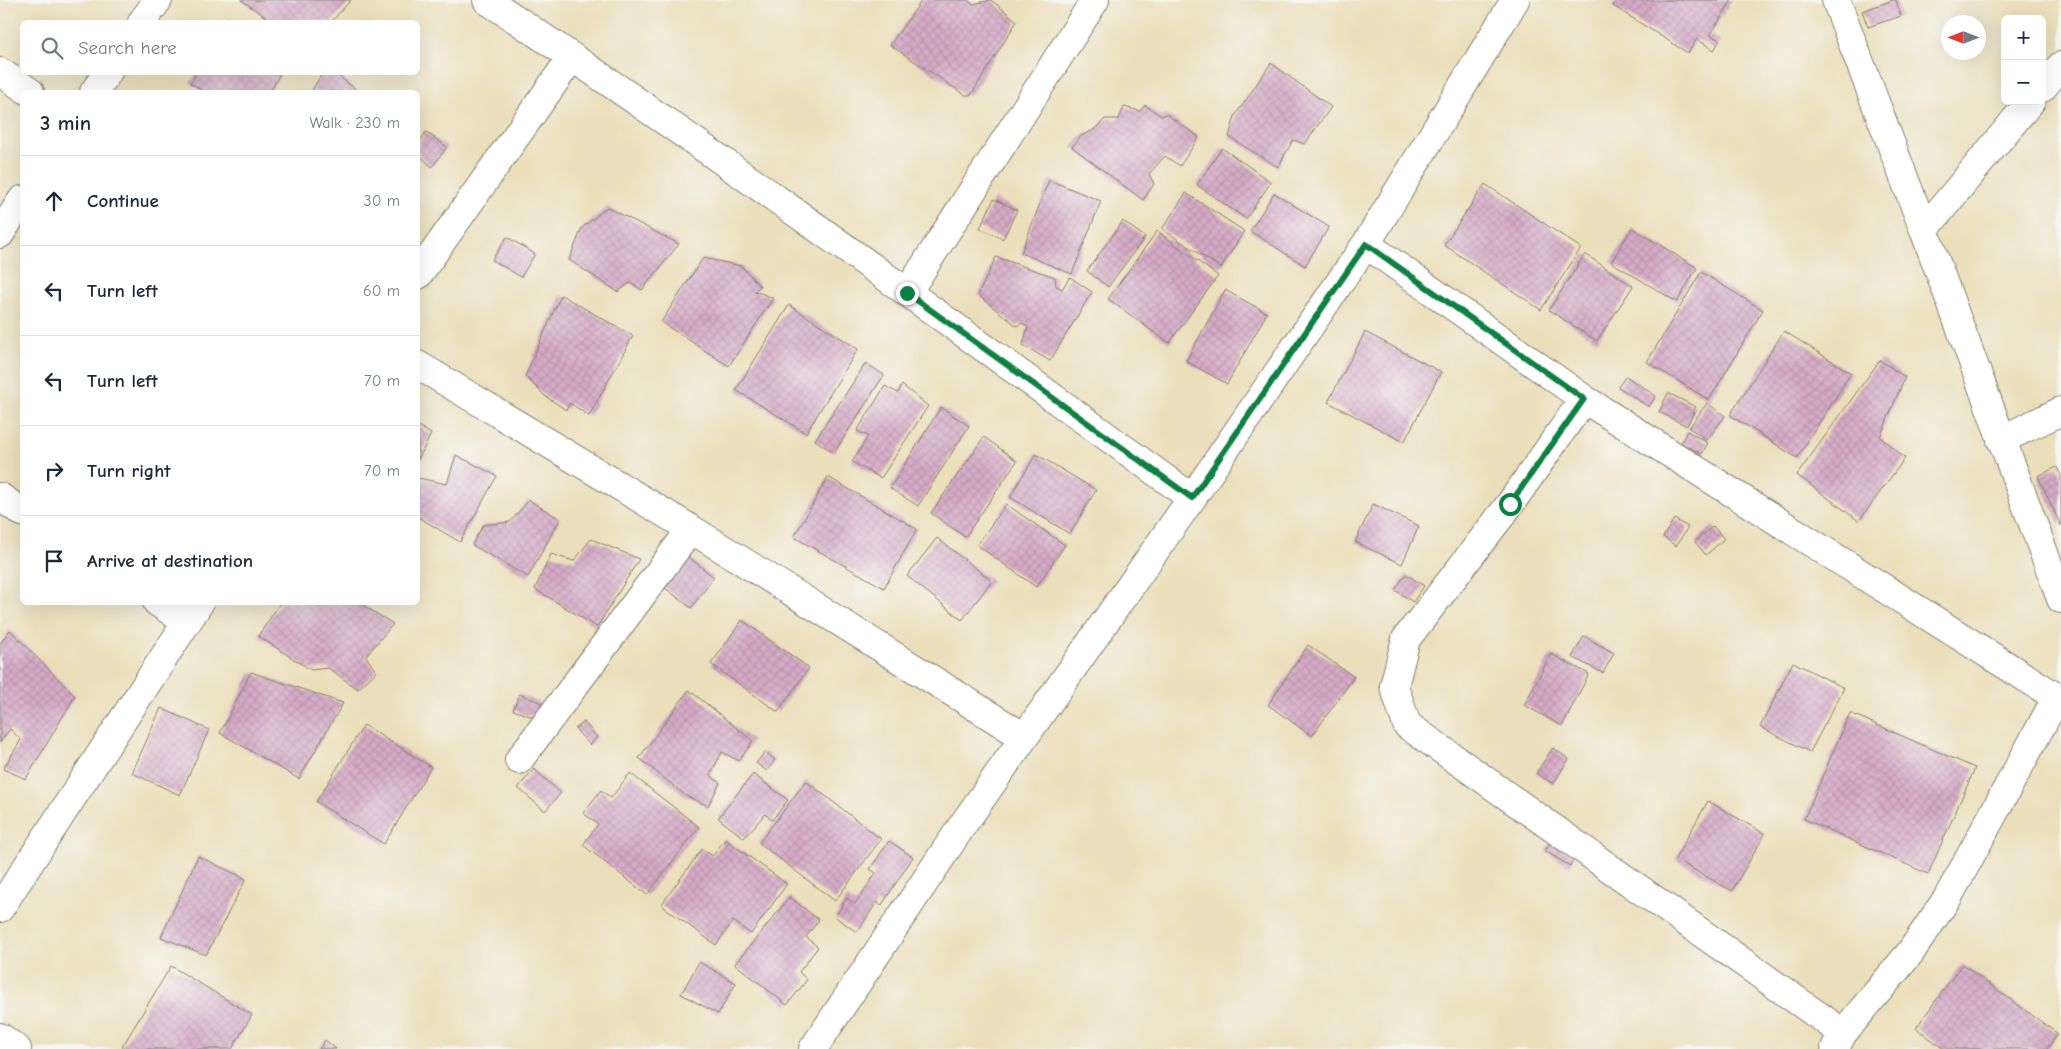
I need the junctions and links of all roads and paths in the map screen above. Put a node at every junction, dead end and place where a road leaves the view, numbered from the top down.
1 (158, 0) edge
2 (487, 0) edge
3 (1095, 0) edge
4 (1515, 0) edge
5 (1836, 0) edge
6 (143, 20) edge
7 (572, 57) junction
8 (2061, 66) edge
9 (0, 72) edge
10 (106, 75) edge
11 (2046, 83) edge
12 (27, 90) edge
13 (95, 90) edge
14 (2028, 105) edge
15 (20, 203) edge
16 (1924, 230) junction
17 (0, 234) edge
18 (1366, 244) junction
19 (420, 273) edge
20 (907, 293) junction
21 (420, 366) edge
22 (1584, 399) junction
23 (2061, 411) edge
24 (2001, 440) junction
25 (0, 497) edge
26 (1192, 498) junction
27 (20, 511) edge
28 (691, 529) junction
29 (2061, 600) edge
30 (168, 605) edge
31 (193, 612) edge
32 (2059, 699) edge
33 (1024, 737) junction
34 (519, 760) dead end
35 (0, 908) edge
36 (0, 1037) edge
37 (1839, 1041) edge
38 (814, 1048) edge
39 (17, 1049) edge

1 - 6 street
2 - 7 street
3 - 20 street
4 - 18 street
5 - 16 street
7 - 19 street
7 - 20 street
8 - 11 street
9 - 12 street
10 - 13 street
14 - 16 street
15 - 17 street
16 - 24 street
18 - 22 street
18 - 26 street
20 - 26 street
21 - 28 street
22 - 32 street
22 - 37 street
23 - 24 street
24 - 29 street
25 - 27 street
26 - 33 street
28 - 33 street
28 - 34 street
30 - 31 street
31 - 35 street
32 - 37 street
33 - 38 street
36 - 39 street

